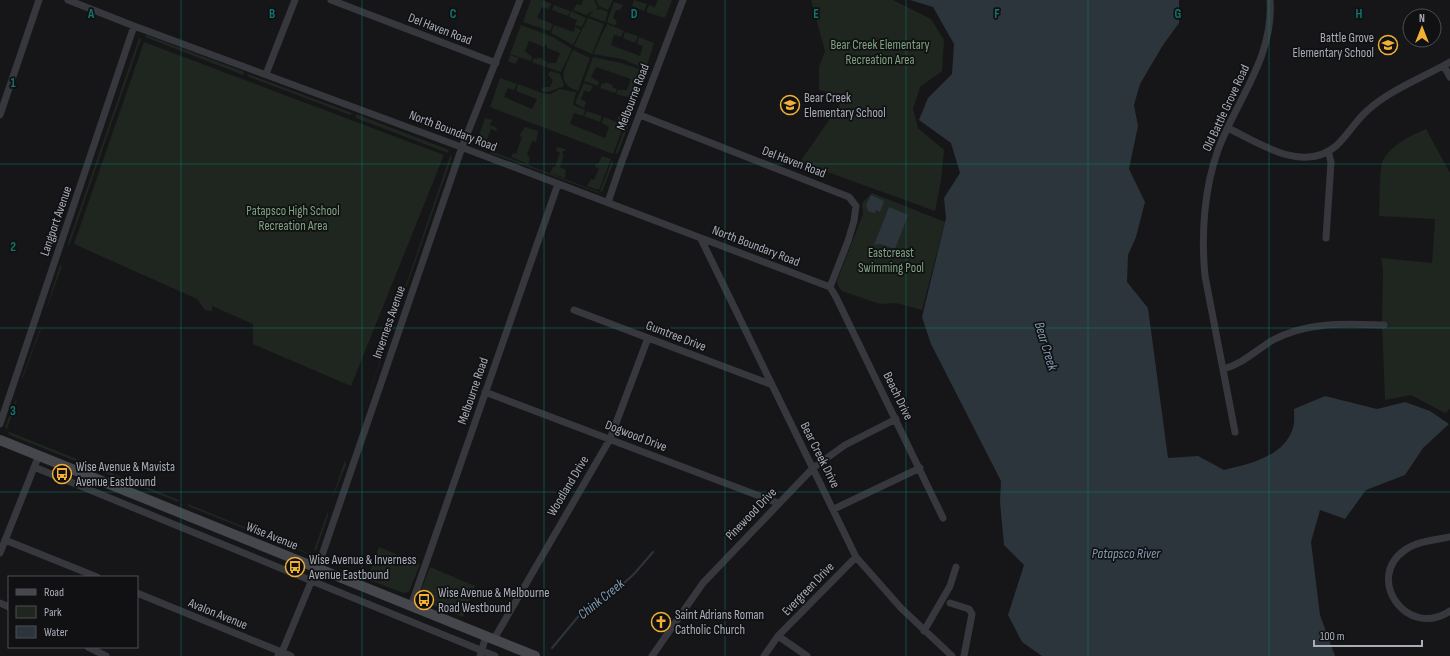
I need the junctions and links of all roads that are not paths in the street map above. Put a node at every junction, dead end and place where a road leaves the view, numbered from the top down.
1 (39, 0) edge
2 (68, 0) edge
3 (294, 0) edge
4 (331, 0) edge
5 (520, 0) edge
6 (683, 0) edge
7 (1270, 0) edge
8 (134, 26) junction
9 (496, 63) junction
10 (1447, 64) edge
11 (266, 74) junction
12 (1450, 77) edge
13 (0, 115) edge
14 (640, 116) junction
15 (1228, 128) junction
16 (462, 147) junction
17 (1328, 151) junction
18 (558, 184) junction
19 (608, 202) junction
20 (1326, 238) dead end
21 (702, 239) junction
22 (830, 287) junction
23 (574, 310) dead end
24 (1384, 325) dead end
25 (648, 338) junction
26 (1224, 369) junction
27 (770, 384) junction
28 (485, 392) junction
29 (896, 419) junction
30 (0, 424) edge
31 (1235, 432) dead end
32 (610, 439) junction
33 (0, 440) edge
34 (39, 455) junction
35 (34, 467) junction
36 (813, 468) junction
37 (920, 468) junction
38 (778, 503) junction
39 (834, 509) junction
40 (943, 518) dead end
41 (1450, 537) edge
42 (5, 540) junction
43 (0, 553) edge
44 (856, 557) junction
45 (956, 567) dead end
46 (317, 568) junction
47 (95, 576) edge
48 (311, 581) junction
49 (138, 593) edge
50 (950, 603) dead end
51 (411, 606) junction
52 (1450, 610) edge
53 (924, 631) junction
54 (778, 636) junction
55 (490, 638) junction
56 (90, 648) edge
57 (481, 653) edge
58 (280, 654) edge
59 (106, 656) edge
60 (291, 656) edge
61 (495, 656) edge
62 (535, 656) edge
63 (652, 656) edge
64 (764, 656) edge
65 (807, 656) edge
66 (952, 656) edge
67 (964, 656) edge

1 - 13 street
2 - 8 street, North Boundary Road
3 - 11 street
4 - 9 street, Del Haven Road
5 - 9 street, Inverness Avenue
6 - 14 street, Melbourne Road
7 - 15 street, Old Battle Grove Road
8 - 11 street, North Boundary Road
8 - 30 street, Langport Avenue
9 - 16 street, Inverness Avenue
10 - 12 street
10 - 17 street
11 - 16 street, North Boundary Road
14 - 19 street, Melbourne Road
14 - 22 street, Del Haven Road
15 - 17 street
15 - 26 street, Old Battle Grove Road
16 - 18 street, North Boundary Road
16 - 46 street, Inverness Avenue
17 - 20 street
18 - 19 street, North Boundary Road
18 - 28 street, Melbourne Road
19 - 21 street, North Boundary Road
21 - 22 street, North Boundary Road
21 - 27 street, Bear Creek Drive
22 - 29 street, Beach Drive
23 - 25 street, Gumtree Drive
24 - 26 street
25 - 27 street, Gumtree Drive
25 - 32 street, Woodland Drive
26 - 31 street, Old Battle Grove Road
27 - 36 street, Bear Creek Drive
28 - 32 street, Dogwood Drive
28 - 51 street, Melbourne Road
29 - 36 street, Pinewood Drive
29 - 37 street, Beach Drive
32 - 38 street, Dogwood Drive
32 - 55 street, Woodland Drive
33 - 34 main road, Wise Avenue
34 - 35 street
34 - 46 main road, Wise Avenue
35 - 42 street
35 - 48 street, Wise Avenue
36 - 38 street, Pinewood Drive
36 - 39 street, Bear Creek Drive
37 - 39 street
37 - 40 street, Beach Drive
38 - 63 street, Pinewood Drive
39 - 44 street, Bear Creek Drive
41 - 52 street
42 - 43 street
42 - 47 street
44 - 53 street, Bear Creek Drive
44 - 54 street, Evergreen Drive
45 - 53 street
46 - 48 street, Inverness Avenue
46 - 51 main road, Wise Avenue
48 - 57 street, Wise Avenue
48 - 58 street, Inverness Avenue
49 - 58 street, Avalon Avenue
50 - 67 street
51 - 55 main road, Wise Avenue
53 - 66 street, Bear Creek Drive
54 - 64 street, Evergreen Drive
54 - 65 street
55 - 57 street, Woodland Drive
55 - 62 main road, Wise Avenue
56 - 59 street
57 - 61 street, Wise Avenue
58 - 60 street, Avalon Avenue

